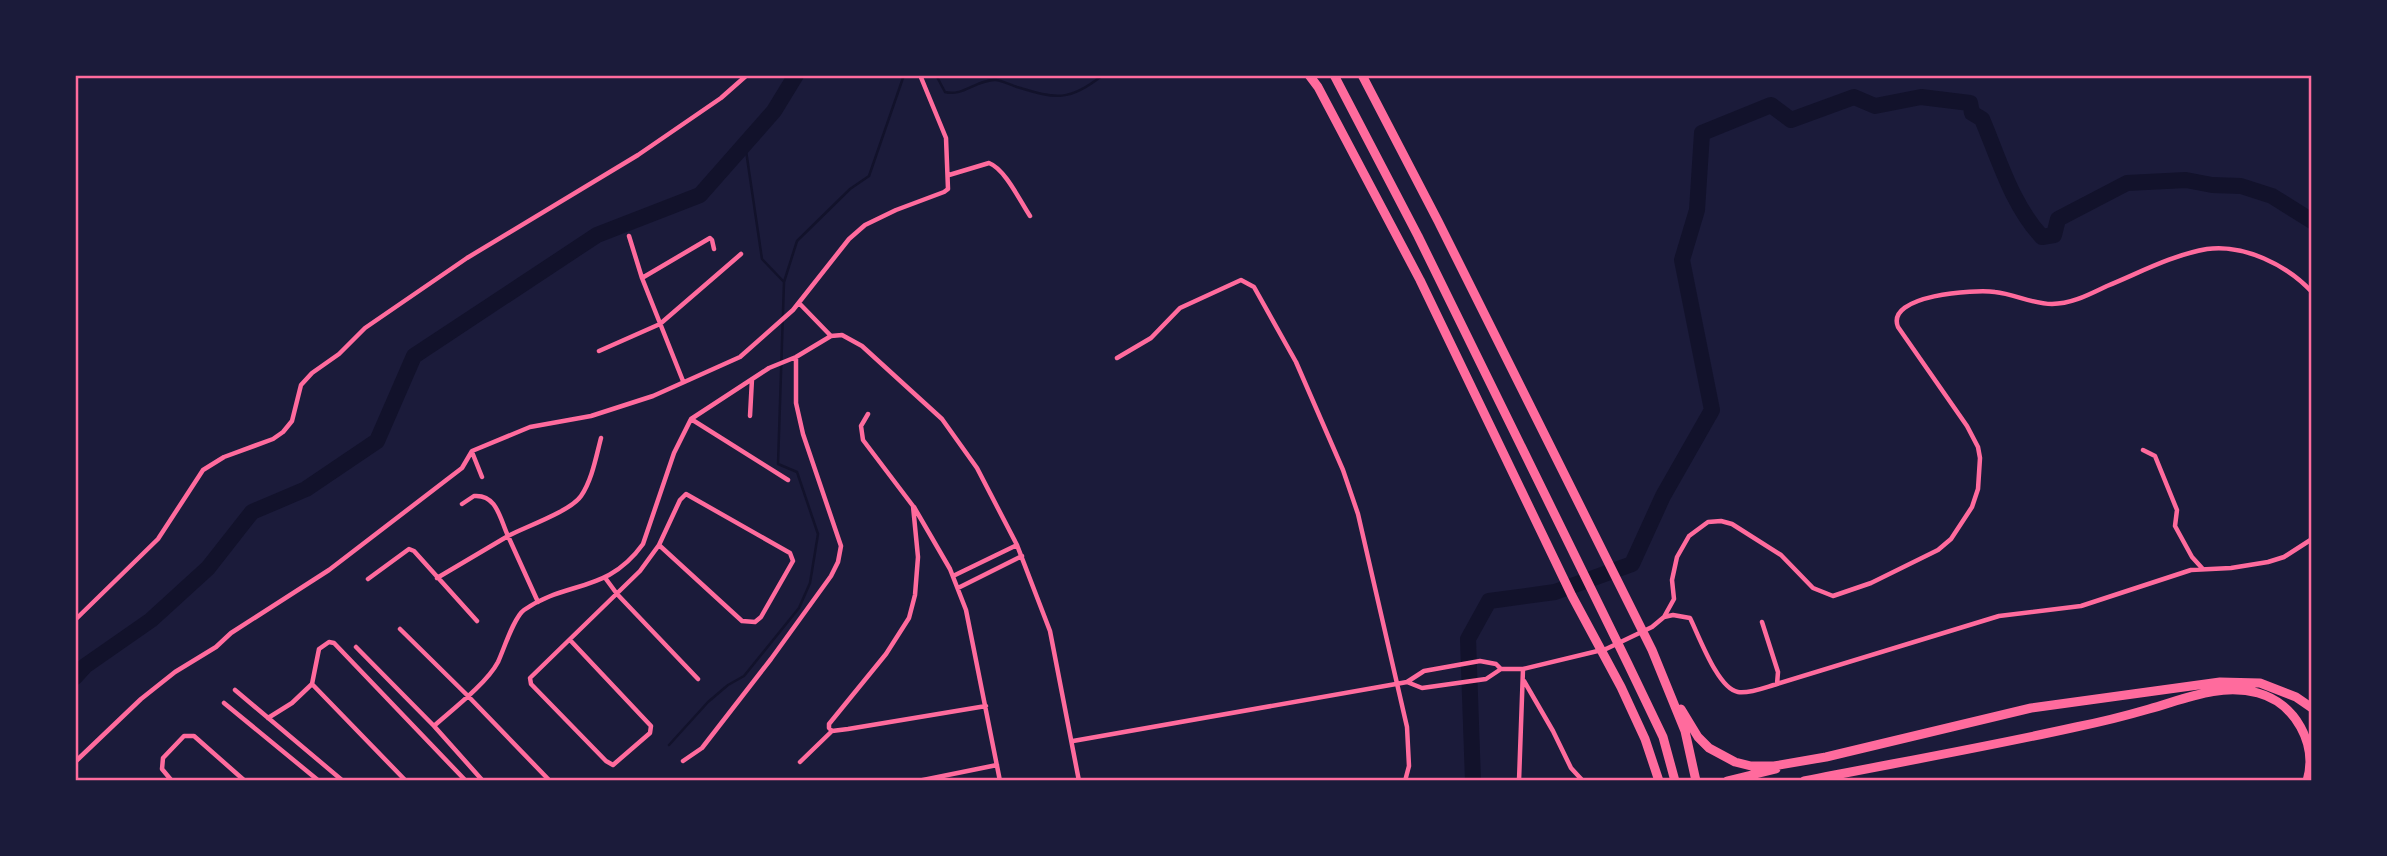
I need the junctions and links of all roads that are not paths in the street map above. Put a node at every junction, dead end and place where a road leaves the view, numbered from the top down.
1 (747, 75) edge
2 (919, 75) edge
3 (1309, 75) edge
4 (1334, 75) edge
5 (1362, 75) edge
6 (949, 174) junction
7 (1030, 216) dead end
8 (629, 236) dead end
9 (714, 249) dead end
10 (741, 254) dead end
11 (642, 278) junction
12 (2312, 292) edge
13 (799, 303) junction
14 (660, 324) junction
15 (831, 336) junction
16 (599, 351) dead end
17 (796, 357) junction
18 (1116, 358) dead end
19 (752, 378) junction
20 (683, 381) junction
21 (868, 414) dead end
22 (750, 416) dead end
23 (691, 419) junction
24 (601, 438) dead end
25 (2143, 450) dead end
26 (472, 451) junction
27 (482, 477) dead end
28 (788, 480) dead end
29 (462, 503) dead end
30 (913, 506) junction
31 (508, 536) junction
32 (2312, 539) edge
33 (659, 545) junction
34 (1017, 545) junction
35 (1022, 556) junction
36 (2202, 569) junction
37 (953, 576) junction
38 (437, 578) junction
39 (368, 579) dead end
40 (606, 579) junction
41 (958, 588) junction
42 (617, 594) junction
43 (538, 602) junction
44 (1664, 617) junction
45 (75, 620) edge
46 (477, 621) dead end
47 (1762, 622) dead end
48 (400, 629) dead end
49 (570, 640) junction
50 (356, 647) dead end
51 (1501, 669) junction
52 (1523, 669) junction
53 (698, 679) dead end
54 (1665, 679) junction
55 (1524, 681) junction
56 (1407, 682) junction
57 (312, 684) junction
58 (1396, 684) junction
59 (1777, 684) junction
60 (235, 690) dead end
61 (468, 696) junction
62 (224, 703) dead end
63 (986, 706) junction
64 (2312, 708) edge
65 (268, 718) junction
66 (434, 726) junction
67 (832, 731) junction
68 (1073, 741) junction
69 (1826, 757) junction
70 (683, 761) dead end
71 (75, 762) edge
72 (800, 762) dead end
73 (997, 765) junction
74 (172, 781) edge
75 (245, 781) edge
76 (319, 781) edge
77 (343, 781) edge
78 (406, 781) edge
79 (466, 781) edge
80 (483, 781) edge
81 (550, 781) edge
82 (918, 781) edge
83 (1000, 781) edge
84 (1079, 781) edge
85 (1405, 781) edge
86 (1519, 781) edge
87 (1583, 781) edge
88 (1659, 781) edge
89 (1675, 781) edge
90 (1696, 781) edge
91 (1727, 781) edge
92 (1804, 781) edge
93 (2307, 781) edge

1 - 45 street
2 - 6 street
3 - 88 highway
4 - 89 highway
5 - 54 highway
6 - 7 street
6 - 13 street
8 - 11 street
9 - 11 street
10 - 14 street
11 - 14 street
12 - 44 street
13 - 15 street
13 - 20 street
14 - 16 street
14 - 20 street
15 - 17 street
15 - 34 street
17 - 19 street
17 - 70 street
18 - 58 street
19 - 22 street
19 - 23 street
20 - 26 street
21 - 30 street
23 - 28 street
23 - 40 street
24 - 31 street
25 - 36 street
26 - 27 street
26 - 71 street
29 - 31 street
30 - 37 street
30 - 67 street
31 - 38 street
31 - 43 street
32 - 36 street
33 - 33 street
33 - 42 street
34 - 35 street
34 - 37 street
35 - 41 street
35 - 68 street
36 - 59 street
37 - 41 street
38 - 39 street
38 - 46 street
40 - 42 street
40 - 43 street
41 - 63 street
42 - 49 street
42 - 53 street
43 - 61 street
44 - 52 street
44 - 59 street
47 - 59 street
48 - 61 street
49 - 49 street
50 - 66 street
51 - 52 street
51 - 56 street
51 - 56 street
52 - 55 street
54 - 69 highway
54 - 90 highway
55 - 86 street
55 - 87 street
56 - 58 street
57 - 65 street
57 - 78 street
57 - 79 street
58 - 68 street
58 - 85 street
60 - 65 street
61 - 66 street
61 - 81 street
62 - 76 street
63 - 67 street
63 - 73 street
64 - 69 highway
65 - 77 street
66 - 80 street
67 - 72 street
68 - 84 street
69 - 91 highway
73 - 82 street
73 - 83 street
74 - 75 street
92 - 93 highway

